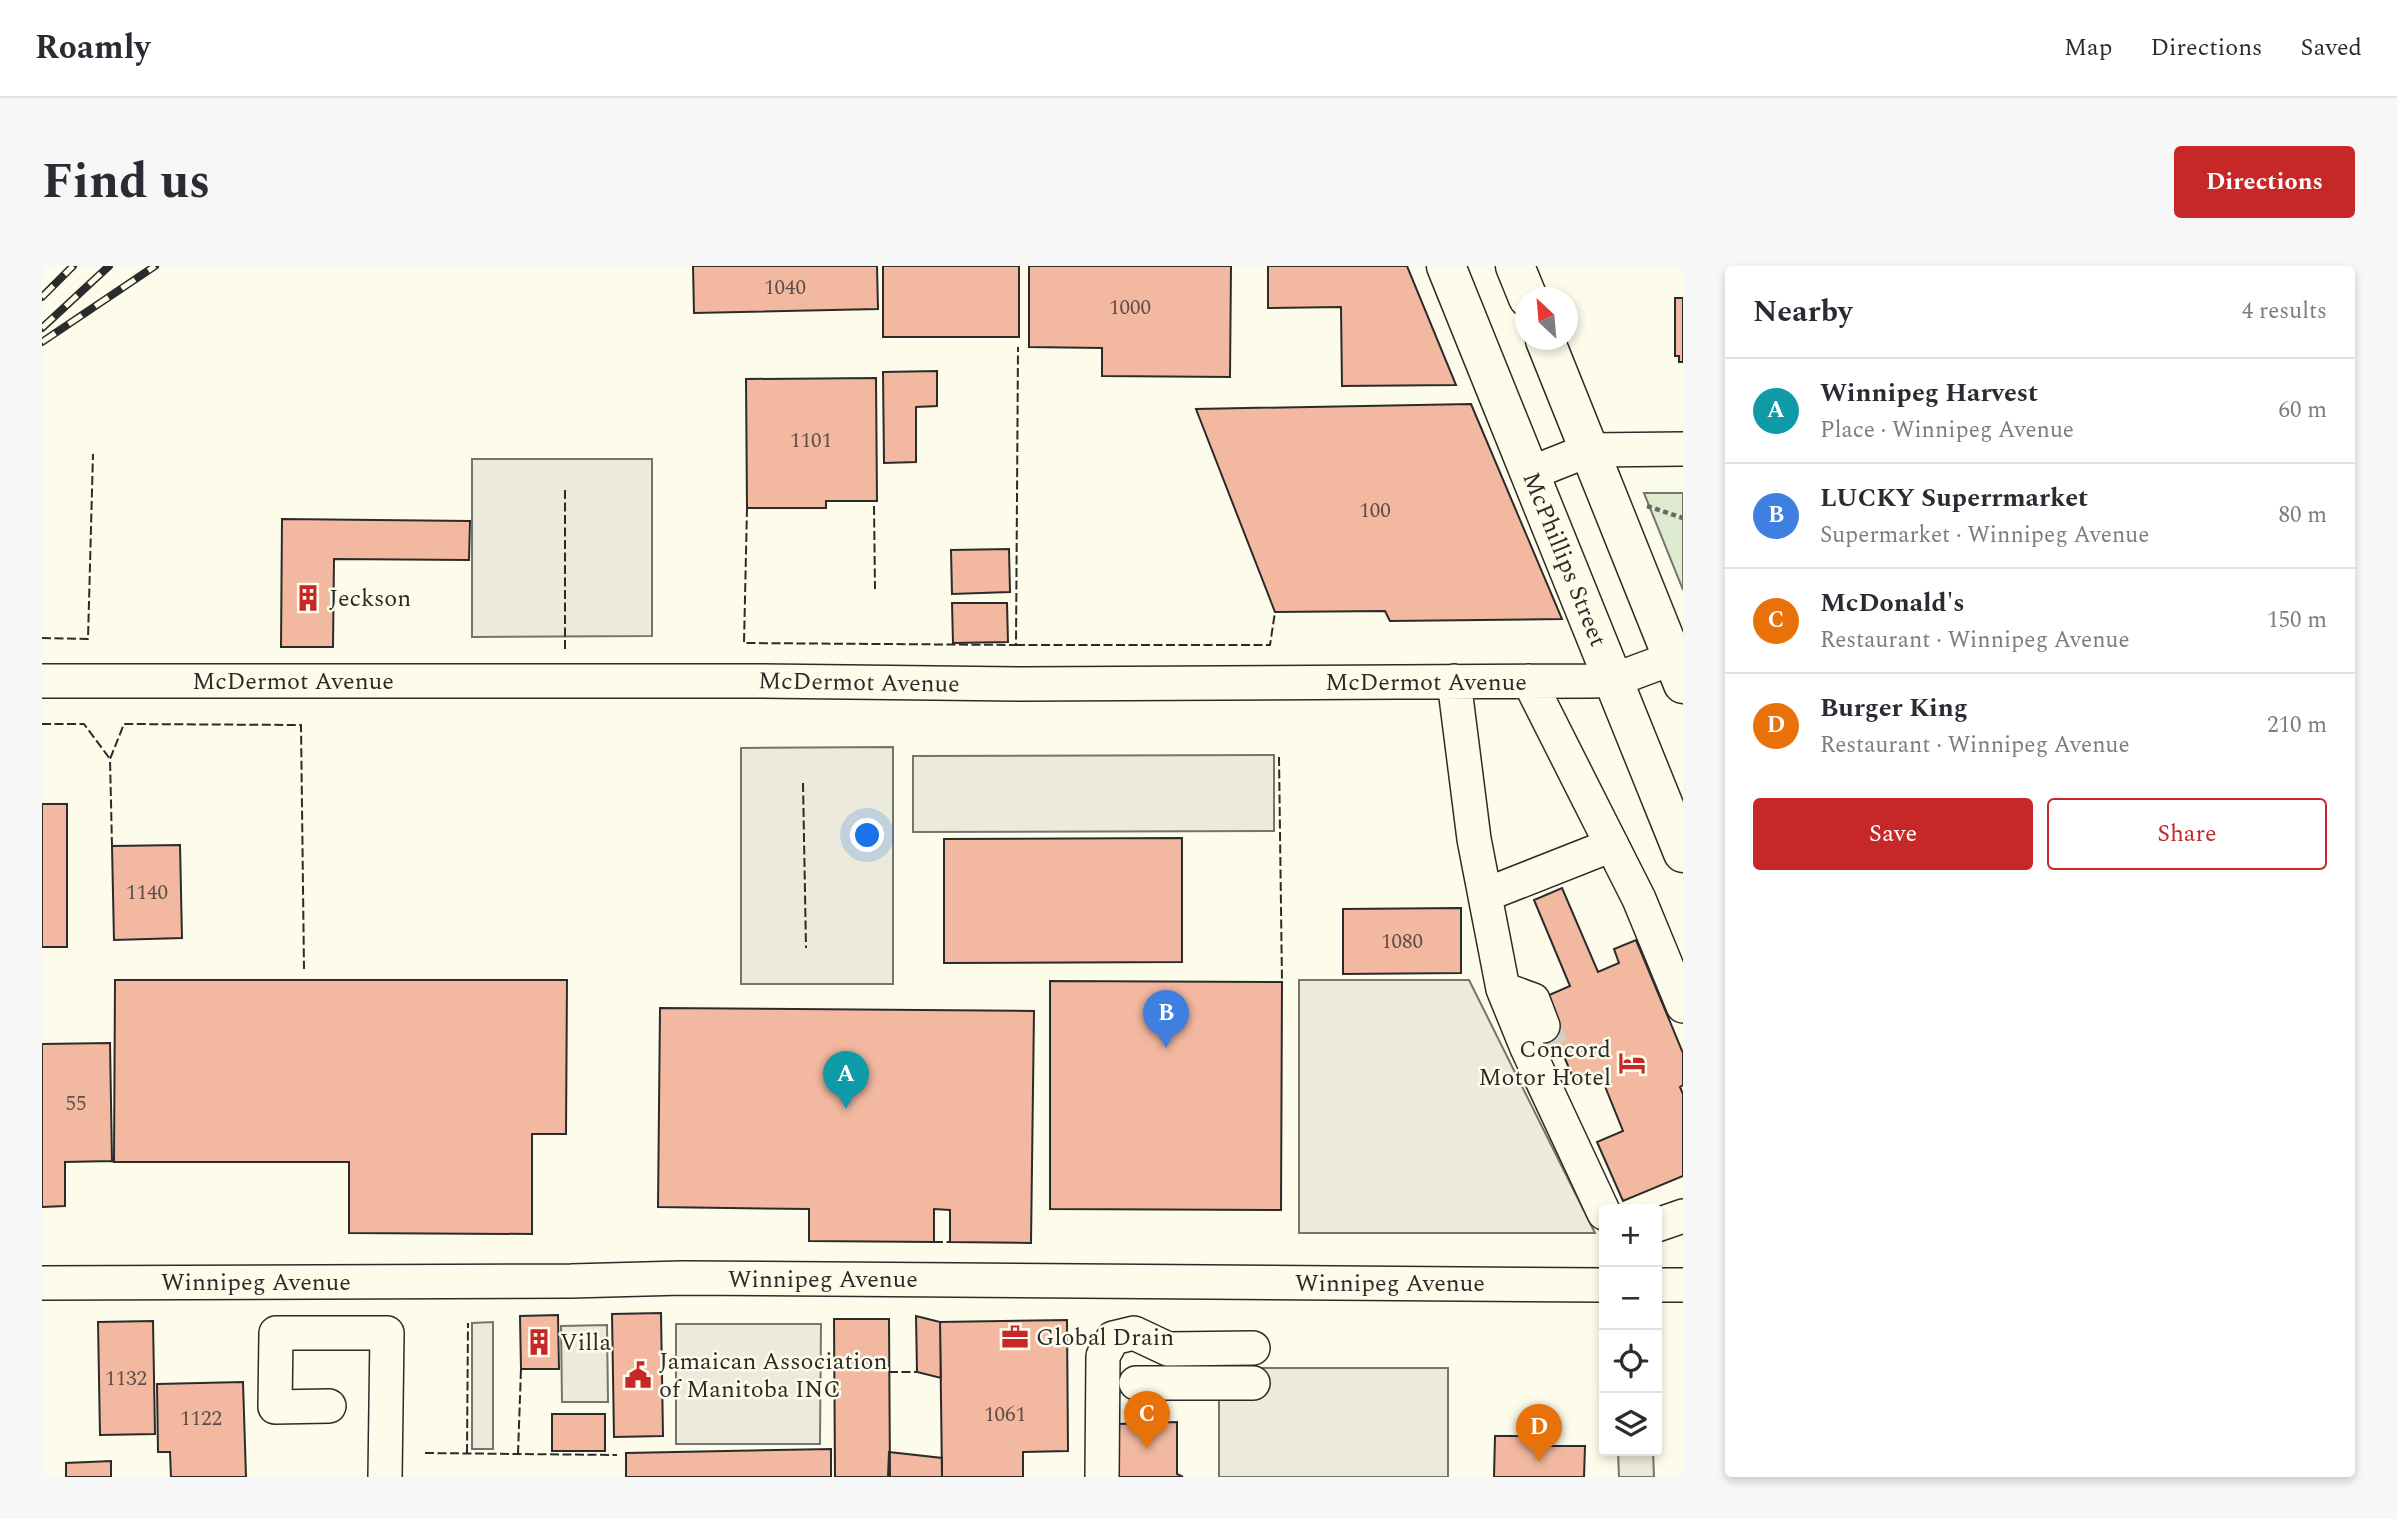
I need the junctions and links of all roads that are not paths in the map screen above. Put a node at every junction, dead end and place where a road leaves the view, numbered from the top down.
1 (1446, 266) edge
2 (1515, 266) edge
3 (1524, 287) edge
4 (1549, 350) edge
5 (1683, 449) edge
6 (1589, 450) junction
7 (1531, 473) junction
8 (1678, 671) edge
9 (1614, 680) junction
10 (42, 681) edge
11 (1454, 681) junction
12 (1529, 681) junction
13 (1612, 845) junction
14 (1683, 853) edge
15 (1485, 895) junction
16 (1679, 987) edge
17 (1503, 989) junction
18 (1557, 1113) junction
19 (1600, 1204) edge
20 (1683, 1216) edge
21 (1662, 1224) edge
22 (324, 1282) junction
23 (42, 1283) edge
24 (1599, 1285) edge
25 (1662, 1285) edge
26 (1683, 1285) edge
27 (326, 1333) junction
28 (1253, 1348) dead end
29 (1136, 1383) dead end
30 (1253, 1383) dead end
31 (330, 1406) dead end
32 (385, 1477) edge
33 (1102, 1477) edge

1 - 7 main road, McPhillips Street
2 - 3 main road
4 - 6 main road
5 - 6 street
6 - 7 street
6 - 8 main road
7 - 9 main road, McPhillips Street
8 - 9 street, McDermot Avenue
9 - 12 street, McDermot Avenue
9 - 14 main road, McPhillips Street
10 - 11 street, McDermot Avenue
11 - 12 street, McDermot Avenue
11 - 15 street
12 - 13 street
13 - 15 street
13 - 16 street
15 - 17 street
17 - 18 street
17 - 18 street
18 - 19 street
20 - 21 street
22 - 23 street, Winnipeg Avenue
22 - 24 street, Winnipeg Avenue
22 - 27 street
25 - 26 street
27 - 31 street
27 - 32 street
28 - 33 street
29 - 30 street

